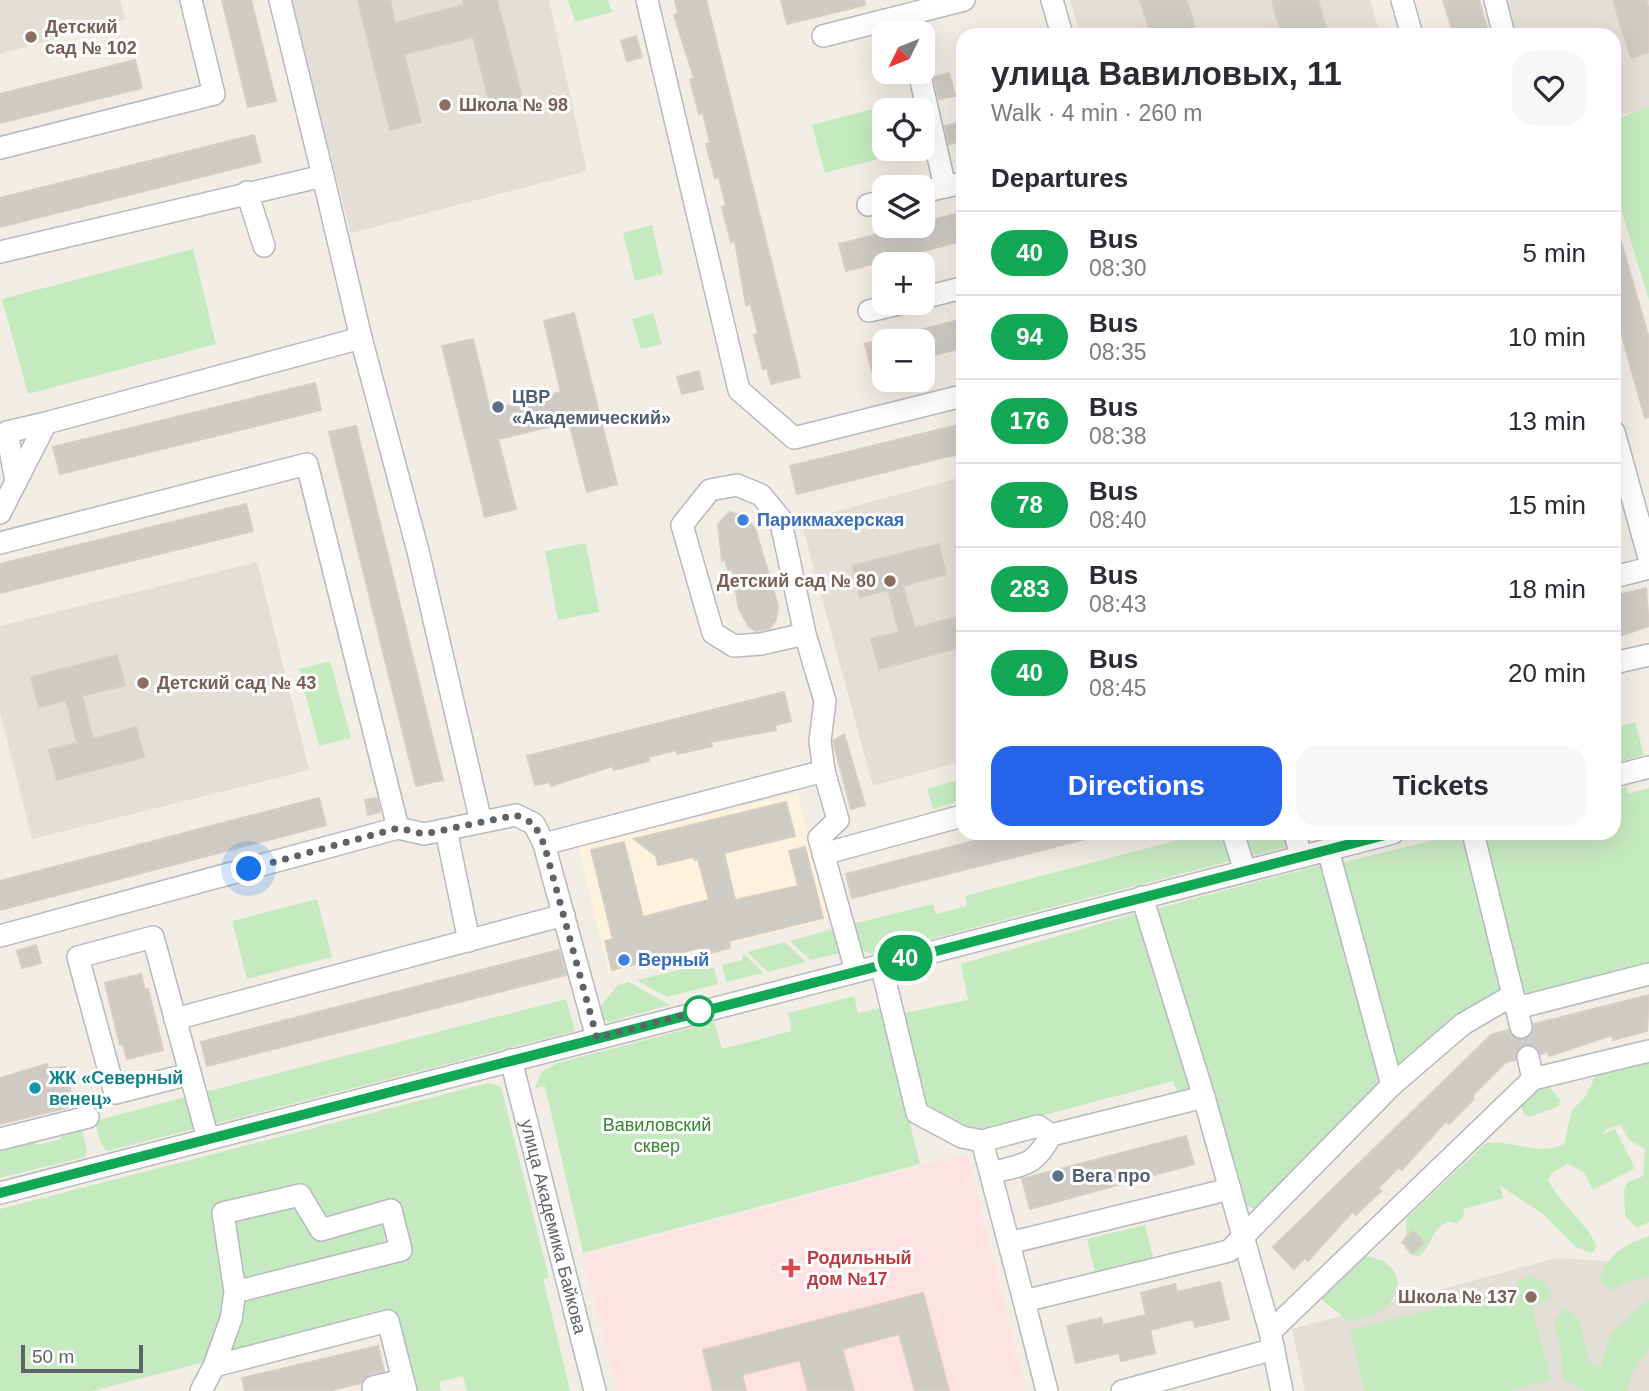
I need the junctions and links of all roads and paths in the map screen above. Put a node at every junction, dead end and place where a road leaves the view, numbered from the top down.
1 (191, 0) edge
2 (279, 0) edge
3 (647, 0) edge
4 (964, 0) edge
5 (1052, 0) edge
6 (1402, 0) edge
7 (1495, 0) edge
8 (915, 21) edge
9 (1060, 28) edge
10 (1410, 28) edge
11 (1502, 28) edge
12 (872, 29) edge
13 (823, 36) dead end
14 (923, 84) edge
15 (0, 148) edge
16 (323, 176) junction
17 (954, 185) edge
18 (935, 189) edge
19 (247, 192) junction
20 (264, 246) dead end
21 (0, 253) edge
22 (956, 290) edge
23 (935, 295) edge
24 (872, 310) edge
25 (869, 311) dead end
26 (361, 338) junction
27 (956, 398) edge
28 (46, 423) junction
29 (1621, 464) edge
30 (16, 482) junction
31 (0, 513) edge
32 (0, 543) edge
33 (1649, 558) edge
34 (1649, 568) edge
35 (1621, 575) edge
36 (805, 634) junction
37 (1649, 655) edge
38 (1621, 661) edge
39 (1649, 767) edge
40 (824, 771) junction
41 (1621, 774) edge
42 (956, 818) edge
43 (481, 822) junction
44 (398, 828) junction
45 (446, 830) junction
46 (1235, 840) edge
47 (1297, 840) edge
48 (1366, 840) edge
49 (1475, 840) edge
50 (544, 844) junction
51 (1328, 850) junction
52 (823, 854) junction
53 (1301, 857) junction
54 (1245, 871) junction
55 (1142, 897) junction
56 (564, 915) junction
57 (0, 936) edge
58 (469, 941) junction
59 (881, 964) junction
60 (856, 971) junction
61 (1649, 974) edge
62 (1517, 1010) junction
63 (175, 1019) junction
64 (597, 1038) junction
65 (1649, 1051) edge
66 (1528, 1057) tunnel mouth
67 (511, 1060) junction
68 (190, 1074) junction
69 (1533, 1079) junction
70 (1392, 1085) junction
71 (1205, 1097) junction
72 (88, 1116) dead end
73 (1051, 1135) junction
74 (0, 1139) edge
75 (208, 1139) junction
76 (982, 1141) junction
77 (990, 1173) junction
78 (1230, 1189) junction
79 (0, 1193) edge
80 (1243, 1238) junction
81 (1009, 1243) junction
82 (235, 1292) junction
83 (1024, 1301) junction
84 (1272, 1340) junction
85 (209, 1382) edge
86 (405, 1385) edge
87 (373, 1387) dead end
88 (595, 1391) edge
89 (1047, 1391) edge
90 (1122, 1391) edge
91 (1282, 1391) edge

1 - 15 street
2 - 16 street
3 - 27 street
4 - 8 street
5 - 9 street
6 - 10 street
7 - 11 street
12 - 13 street
14 - 17 street
16 - 19 street
16 - 26 street
17 - 18 street
19 - 20 street
19 - 21 street
22 - 23 street
24 - 25 street
26 - 28 street
26 - 43 street
28 - 30 street
28 - 30 street
29 - 33 street
30 - 31 street
32 - 44 street
34 - 35 street
36 - 36 street
36 - 40 street
37 - 38 street
39 - 41 street
40 - 50 street
40 - 52 street
42 - 52 street
43 - 45 street
43 - 50 street
44 - 45 street
44 - 57 street
45 - 58 street
46 - 54 street
47 - 53 street
48 - 51 street
49 - 62 street
50 - 56 street
51 - 53 street
51 - 70 street
52 - 60 street
53 - 54 street
54 - 55 street
55 - 59 street
55 - 71 street
56 - 58 street
56 - 64 street
58 - 63 street
59 - 60 street
59 - 76 street
60 - 64 street
61 - 62 street
62 - 70 street
63 - 68 street
63 - 68 street
64 - 67 street
65 - 69 street
66 - 69 street
67 - 75 street
67 - 88 street, улица Академика Байкова
68 - 75 street
69 - 84 street
70 - 80 street
71 - 73 street
71 - 78 street
72 - 74 street
73 - 76 street
73 - 77 street
75 - 79 street
76 - 77 street
77 - 81 street
78 - 80 street
78 - 81 street
80 - 83 street
80 - 84 street
81 - 83 street
82 - 82 street
82 - 85 street
83 - 89 street
84 - 90 street
84 - 91 street
85 - 86 street
86 - 87 street

